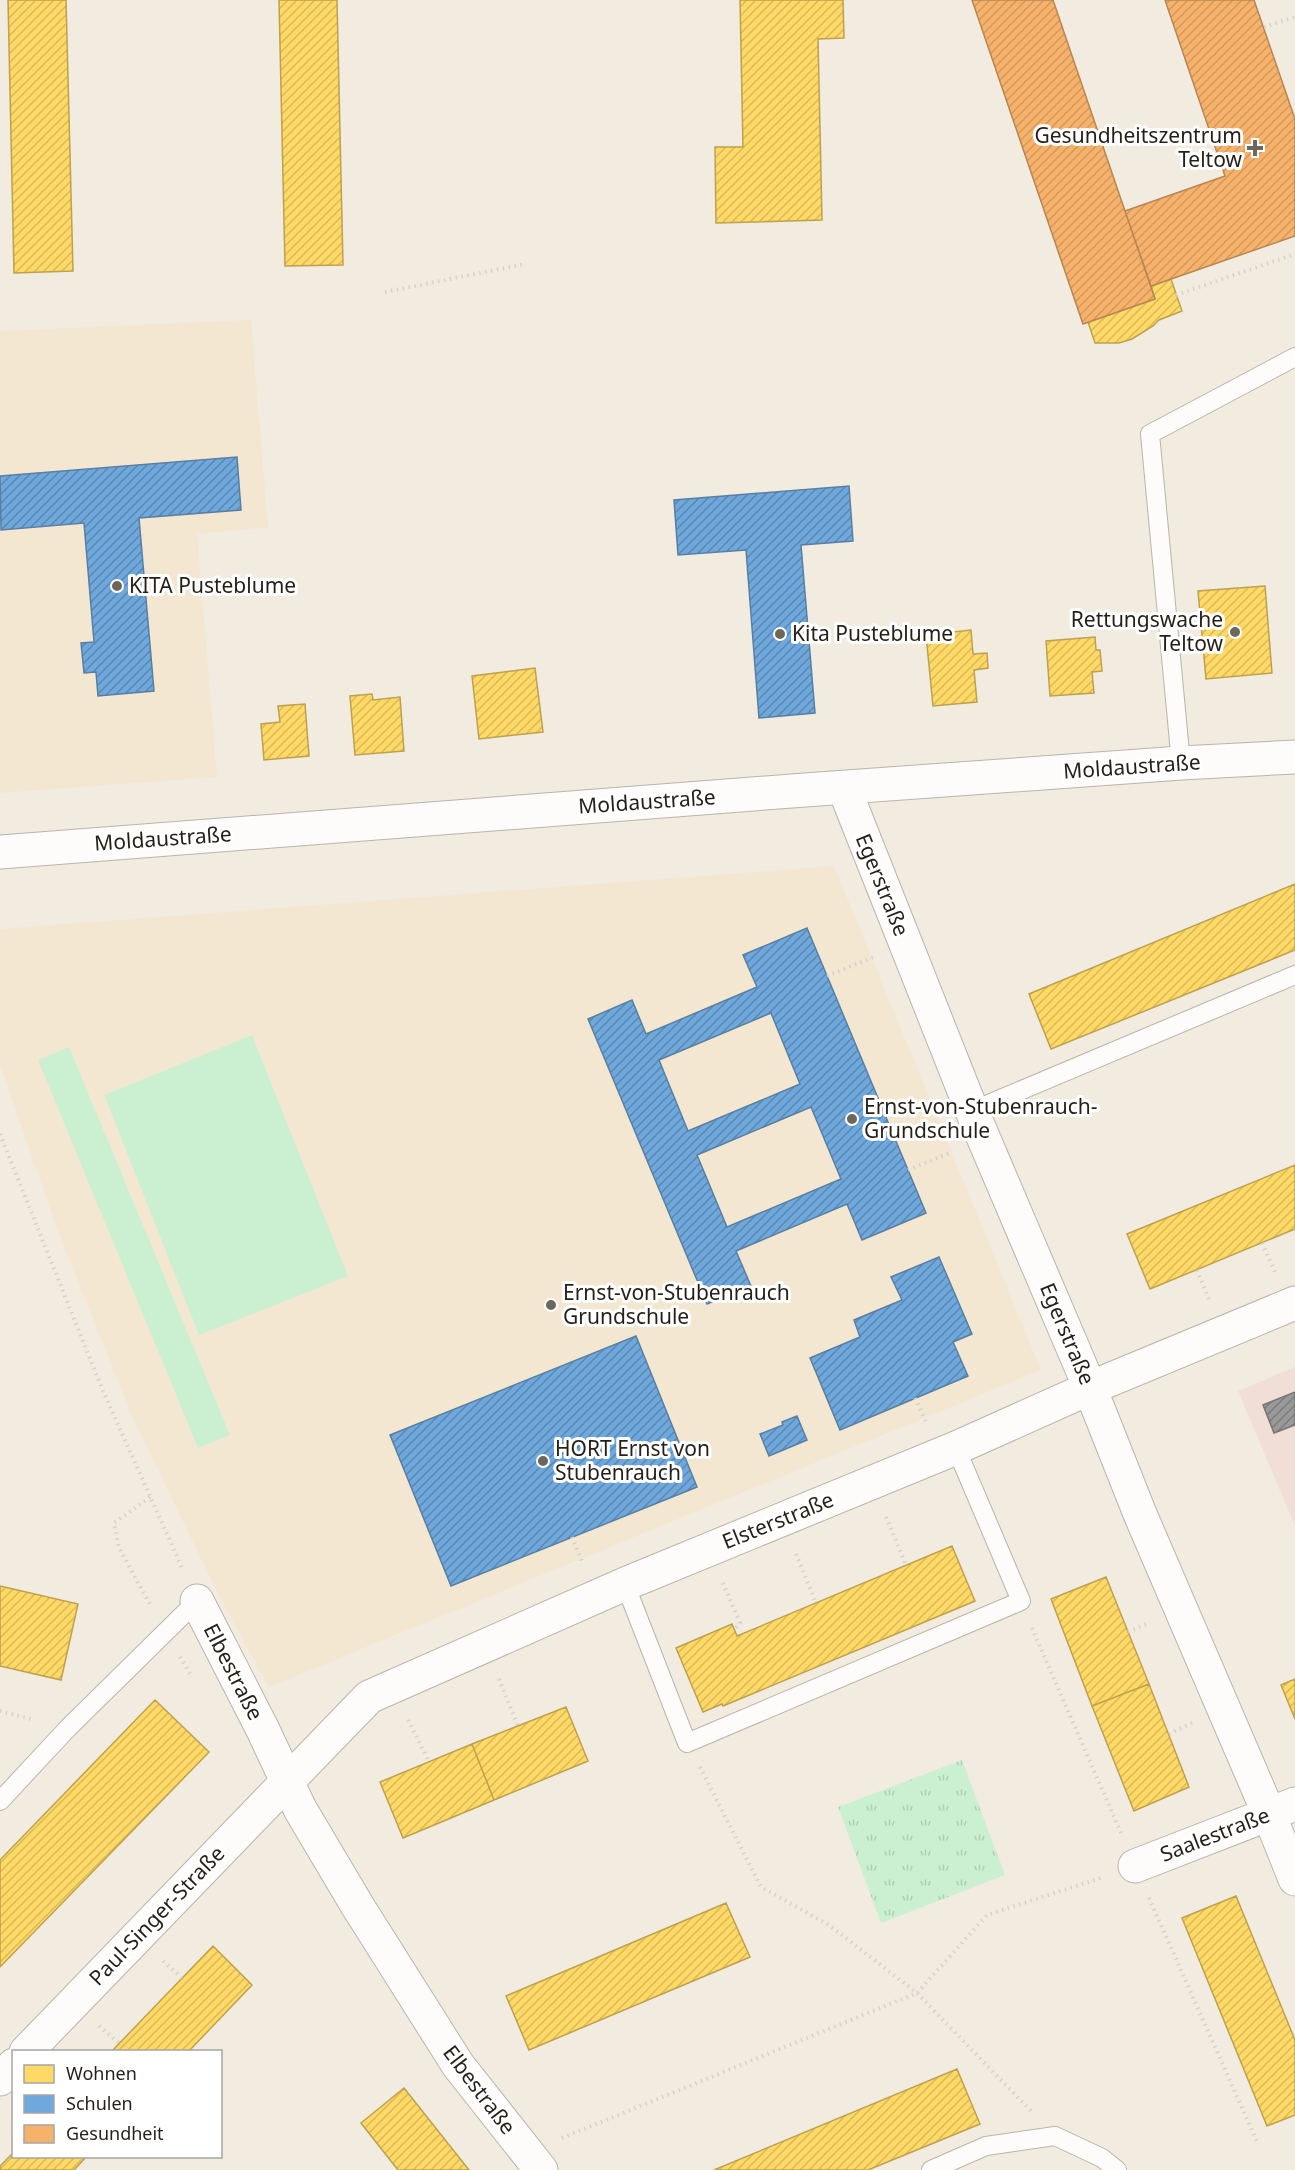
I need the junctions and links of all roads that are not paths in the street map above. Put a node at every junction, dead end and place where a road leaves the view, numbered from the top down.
1 (1295, 357) edge
2 (1295, 757) edge
3 (1181, 763) junction
4 (844, 788) junction
5 (0, 852) edge
6 (1295, 975) edge
7 (972, 1111) junction
8 (1287, 1292) edge
9 (1090, 1388) junction
10 (956, 1448) junction
11 (625, 1584) junction
12 (197, 1600) joint
13 (287, 1780) junction
14 (0, 1800) edge
15 (1282, 1809) edge
16 (1136, 1866) road end
17 (1295, 1879) edge
18 (28, 2050) edge
19 (12, 2067) edge
20 (0, 2079) edge
21 (534, 2161) edge
22 (931, 2170) edge
23 (1117, 2170) edge

1 - 3 lane
2 - 3 street, Moldaustraße
3 - 4 street, Moldaustraße
4 - 5 street, Moldaustraße
4 - 7 street, Egerstraße
6 - 7 lane
7 - 9 street, Egerstraße
8 - 9 street, Elsterstraße
9 - 10 street, Elsterstraße
9 - 15 street, Egerstraße
10 - 11 street, Elsterstraße
10 - 11 lane
11 - 13 street, Elsterstraße
12 - 13 street, Elbestraße
12 - 14 lane
13 - 18 street, Paul-Singer-Straße
13 - 21 street, Elbestraße
15 - 16 street, Saalestraße
15 - 17 street, Egerstraße
19 - 20 street
22 - 23 lane

